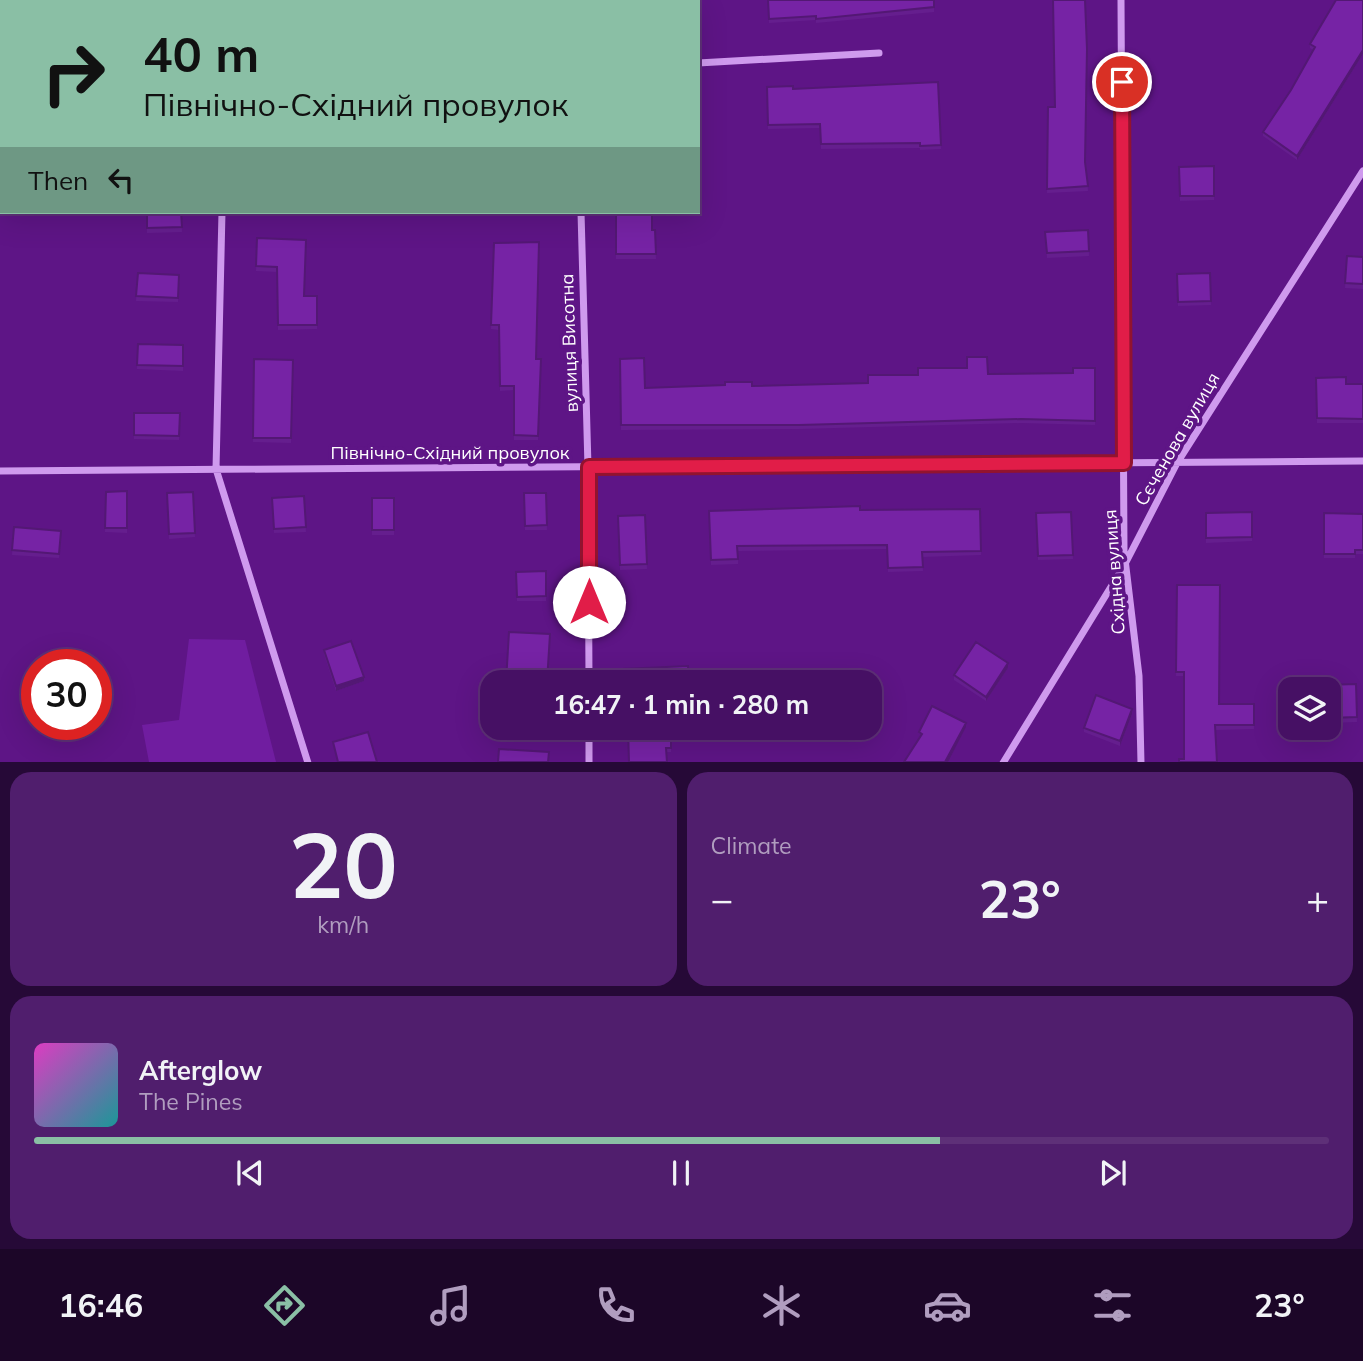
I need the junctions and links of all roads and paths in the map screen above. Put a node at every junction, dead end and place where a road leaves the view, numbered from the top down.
1 (1121, 0) edge
2 (879, 53) dead end
3 (700, 63) edge
4 (1363, 171) edge
5 (222, 214) edge
6 (581, 214) edge
7 (1363, 461) edge
8 (1124, 463) junction
9 (1177, 463) junction
10 (589, 467) junction
11 (216, 469) junction
12 (0, 471) edge
13 (1125, 564) junction
14 (589, 670) edge
15 (589, 740) edge
16 (308, 762) edge
17 (589, 762) edge
18 (1003, 762) edge
19 (1141, 762) edge

1 - 8 street, Східна вулиця
2 - 3 street
4 - 9 street, Сєченова вулиця
5 - 11 street
6 - 10 street, вулиця Висотна
7 - 9 street, Північно-Східний провулок
8 - 9 street, Північно-Східний провулок
8 - 10 street, Північно-Східний провулок
8 - 13 street, Східна вулиця
9 - 13 street, Сєченова вулиця
10 - 11 street, Північно-Східний провулок
10 - 14 street, вулиця Висотна
11 - 12 street, Північно-Східний провулок
11 - 16 street
13 - 18 street, Сєченова вулиця
13 - 19 street, Східна вулиця
15 - 17 street

